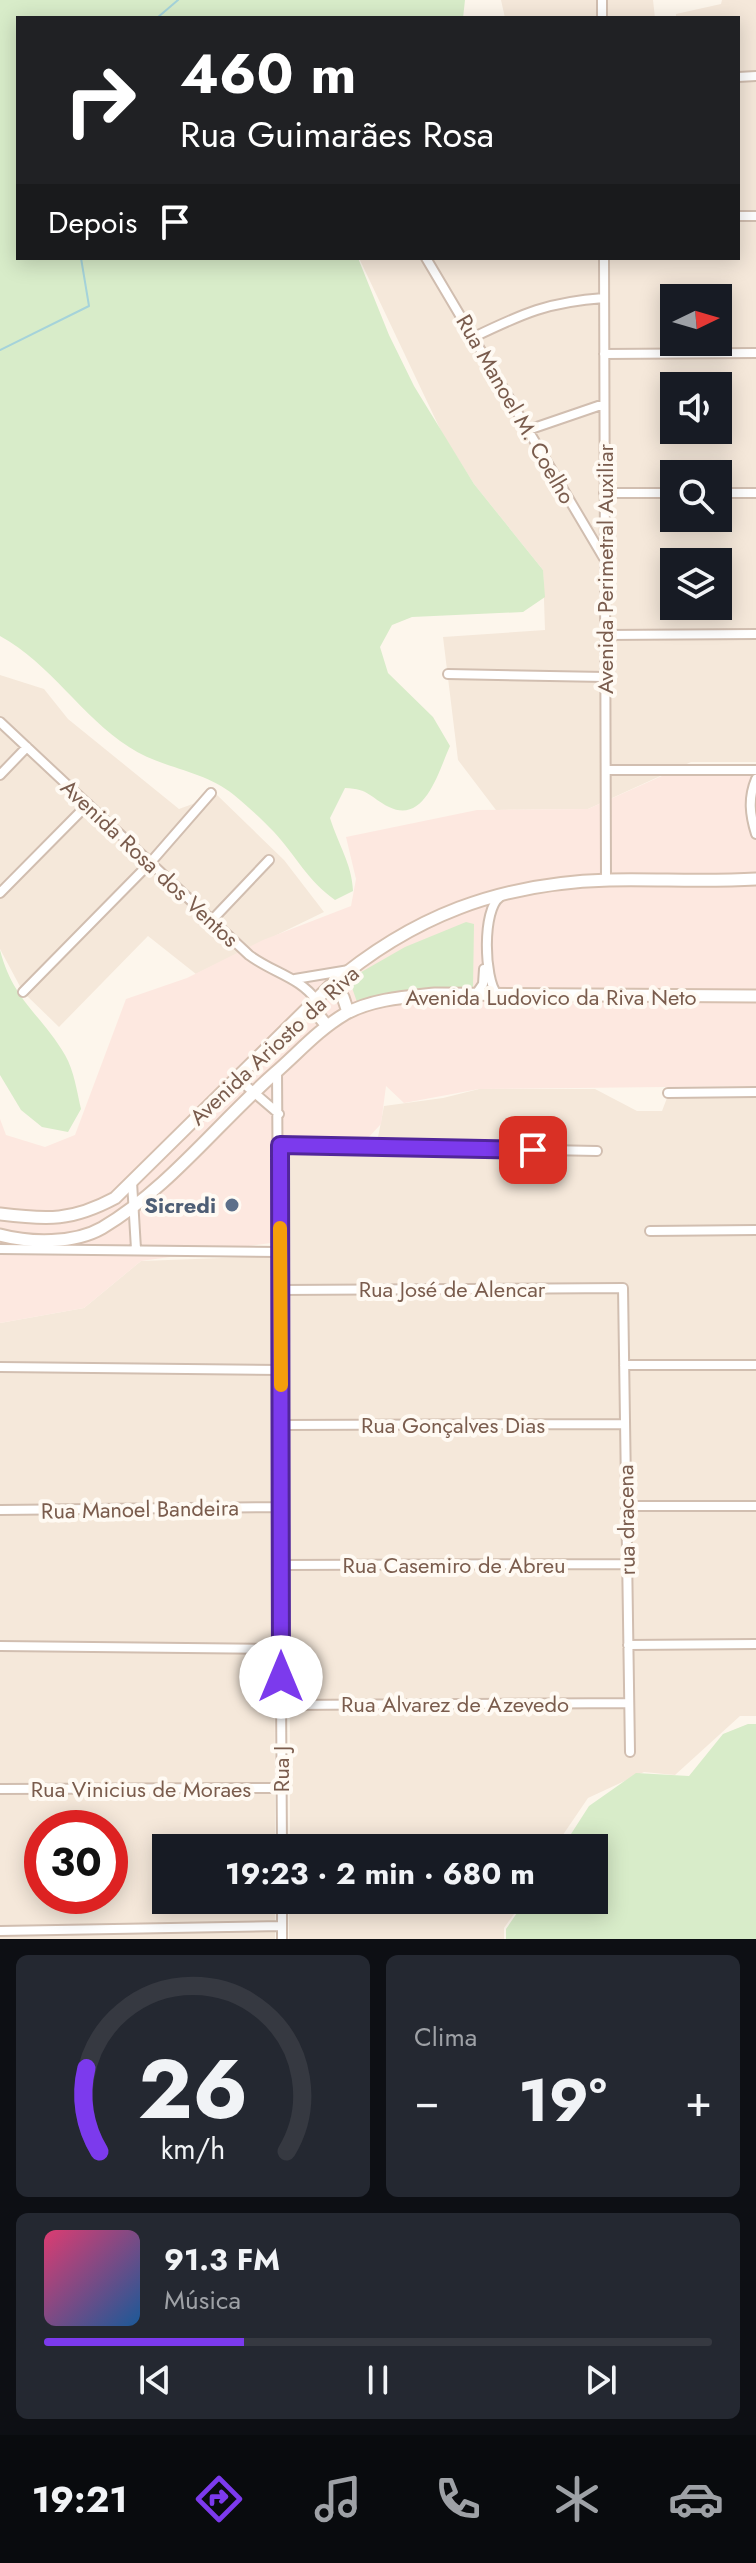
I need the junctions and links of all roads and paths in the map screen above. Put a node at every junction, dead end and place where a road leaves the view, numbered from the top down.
1 (427, 260) edge
2 (604, 260) edge
3 (604, 298) junction
4 (474, 337) junction
5 (756, 353) edge
6 (604, 354) junction
7 (604, 404) junction
8 (528, 430) junction
9 (604, 493) junction
10 (660, 493) edge
11 (732, 493) edge
12 (756, 493) edge
13 (605, 560) junction
14 (756, 634) edge
15 (605, 635) junction
16 (448, 674) dead end
17 (605, 677) junction
18 (0, 722) edge
19 (27, 747) junction
20 (606, 770) junction
21 (756, 770) edge
22 (0, 775) edge
23 (756, 779) edge
24 (211, 793) dead end
25 (88, 804) junction
26 (756, 834) edge
27 (269, 860) dead end
28 (150, 863) junction
29 (756, 879) edge
30 (606, 880) junction
31 (0, 893) edge
32 (508, 893) junction
33 (474, 902) junction
34 (485, 913) junction
35 (212, 920) junction
36 (486, 947) junction
37 (349, 970) junction
38 (295, 979) junction
39 (329, 987) junction
40 (309, 990) junction
41 (23, 992) dead end
42 (476, 994) junction
43 (497, 994) junction
44 (756, 996) edge
45 (317, 1001) junction
46 (348, 1012) junction
47 (327, 1026) junction
48 (277, 1071) junction
49 (237, 1078) junction
50 (254, 1090) junction
51 (756, 1092) edge
52 (668, 1093) dead end
53 (280, 1115) junction
54 (280, 1145) junction
55 (597, 1151) dead end
56 (132, 1182) junction
57 (136, 1201) junction
58 (0, 1214) edge
59 (756, 1230) edge
60 (650, 1231) dead end
61 (0, 1235) edge
62 (69, 1243) junction
63 (0, 1249) edge
64 (136, 1249) junction
65 (280, 1252) junction
66 (623, 1288) joint
67 (280, 1290) junction
68 (624, 1365) junction
69 (756, 1365) edge
70 (0, 1367) edge
71 (281, 1370) junction
72 (625, 1424) junction
73 (281, 1425) junction
74 (626, 1506) junction
75 (756, 1506) edge
76 (281, 1507) junction
77 (0, 1510) edge
78 (627, 1564) junction
79 (281, 1565) junction
80 (756, 1644) edge
81 (628, 1645) junction
82 (0, 1646) edge
83 (281, 1649) junction
84 (629, 1703) junction
85 (281, 1705) junction
86 (630, 1752) dead end
87 (281, 1788) junction
88 (0, 1789) edge
89 (282, 1834) edge
90 (282, 1914) edge
91 (282, 1926) junction
92 (0, 1931) edge
93 (282, 1939) edge

1 - 4 street, Rua Manoel M. Coelho
2 - 3 street, Avenida Perimetral Auxiliar
3 - 4 street
3 - 6 street, Avenida Perimetral Auxiliar
4 - 8 street, Rua Manoel M. Coelho
5 - 6 street
6 - 7 street, Avenida Perimetral Auxiliar
7 - 8 street
7 - 9 street, Avenida Perimetral Auxiliar
8 - 13 street, Rua Manoel M. Coelho
9 - 10 street
9 - 13 street, Avenida Perimetral Auxiliar
11 - 12 street
13 - 15 street, Avenida Perimetral Auxiliar
14 - 15 street
15 - 17 street, Avenida Perimetral Auxiliar
16 - 17 street
17 - 20 street, Avenida Perimetral Auxiliar
18 - 19 street, Avenida Rosa dos Ventos
19 - 22 street
19 - 25 street, Avenida Rosa dos Ventos
20 - 21 street
20 - 30 street, Avenida Perimetral Auxiliar
23 - 26 street
24 - 28 street
25 - 28 street, Avenida Rosa dos Ventos
25 - 31 street
27 - 35 street
28 - 35 street, Avenida Rosa dos Ventos
28 - 41 street
29 - 30 street, Avenida Ariosto da Riva
30 - 32 street, Avenida Ariosto da Riva
32 - 33 street, Avenida Ariosto da Riva
32 - 34 street
33 - 34 street
33 - 37 street, Avenida Ariosto da Riva
34 - 36 street
35 - 38 street, Avenida Rosa dos Ventos
36 - 42 street
36 - 43 street
37 - 38 street
37 - 39 street, Avenida Ariosto da Riva
38 - 40 street, Avenida Rosa dos Ventos
39 - 40 street
39 - 45 street, Avenida Ariosto da Riva
39 - 46 street
40 - 45 street, Avenida Rosa dos Ventos
42 - 43 street, Avenida Ludovico da Riva Neto
42 - 46 street, Avenida Ludovico da Riva Neto
43 - 44 street, Avenida Ludovico da Riva Neto
45 - 47 street
45 - 49 street, Avenida Ariosto da Riva
46 - 47 street, Avenida Ludovico da Riva Neto
47 - 48 street, Avenida Ludovico da Riva Neto
48 - 50 street, Avenida Ludovico da Riva Neto
48 - 53 street, Rua J
49 - 50 street
49 - 56 street, Avenida Ariosto da Riva
50 - 53 street
50 - 57 street, Avenida Ludovico da Riva Neto
51 - 52 street
53 - 54 street, Rua J
54 - 55 street
54 - 65 street, Rua J
56 - 57 street
56 - 58 street, Avenida Ariosto da Riva
57 - 62 street, Avenida Ludovico da Riva Neto
57 - 64 street
59 - 60 street
61 - 62 street, Avenida Ludovico da Riva Neto
62 - 63 street
62 - 64 street
64 - 65 street
65 - 67 street, Rua J
66 - 67 street, Rua José de Alencar
66 - 68 street, rua dracena
67 - 71 street, Rua J
68 - 69 street
68 - 72 street, rua dracena
70 - 71 street
71 - 73 street, Rua J
72 - 73 street, Rua Gonçalves Dias
72 - 74 street, rua dracena
73 - 76 street, Rua J
74 - 75 street
74 - 78 street, rua dracena
76 - 77 street, Rua Manoel Bandeira
76 - 79 street, Rua J
78 - 79 street, Rua Casemiro de Abreu
78 - 81 street, rua dracena
79 - 83 street, Rua J
80 - 81 street
81 - 84 street, rua dracena
82 - 83 street
83 - 85 street, Rua J
84 - 85 street, Rua Alvarez de Azevedo
84 - 86 street, rua dracena
85 - 87 street, Rua J
87 - 88 street, Rua Vinicius de Moraes
87 - 89 street, Rua J
90 - 91 street
91 - 92 street
91 - 93 street

